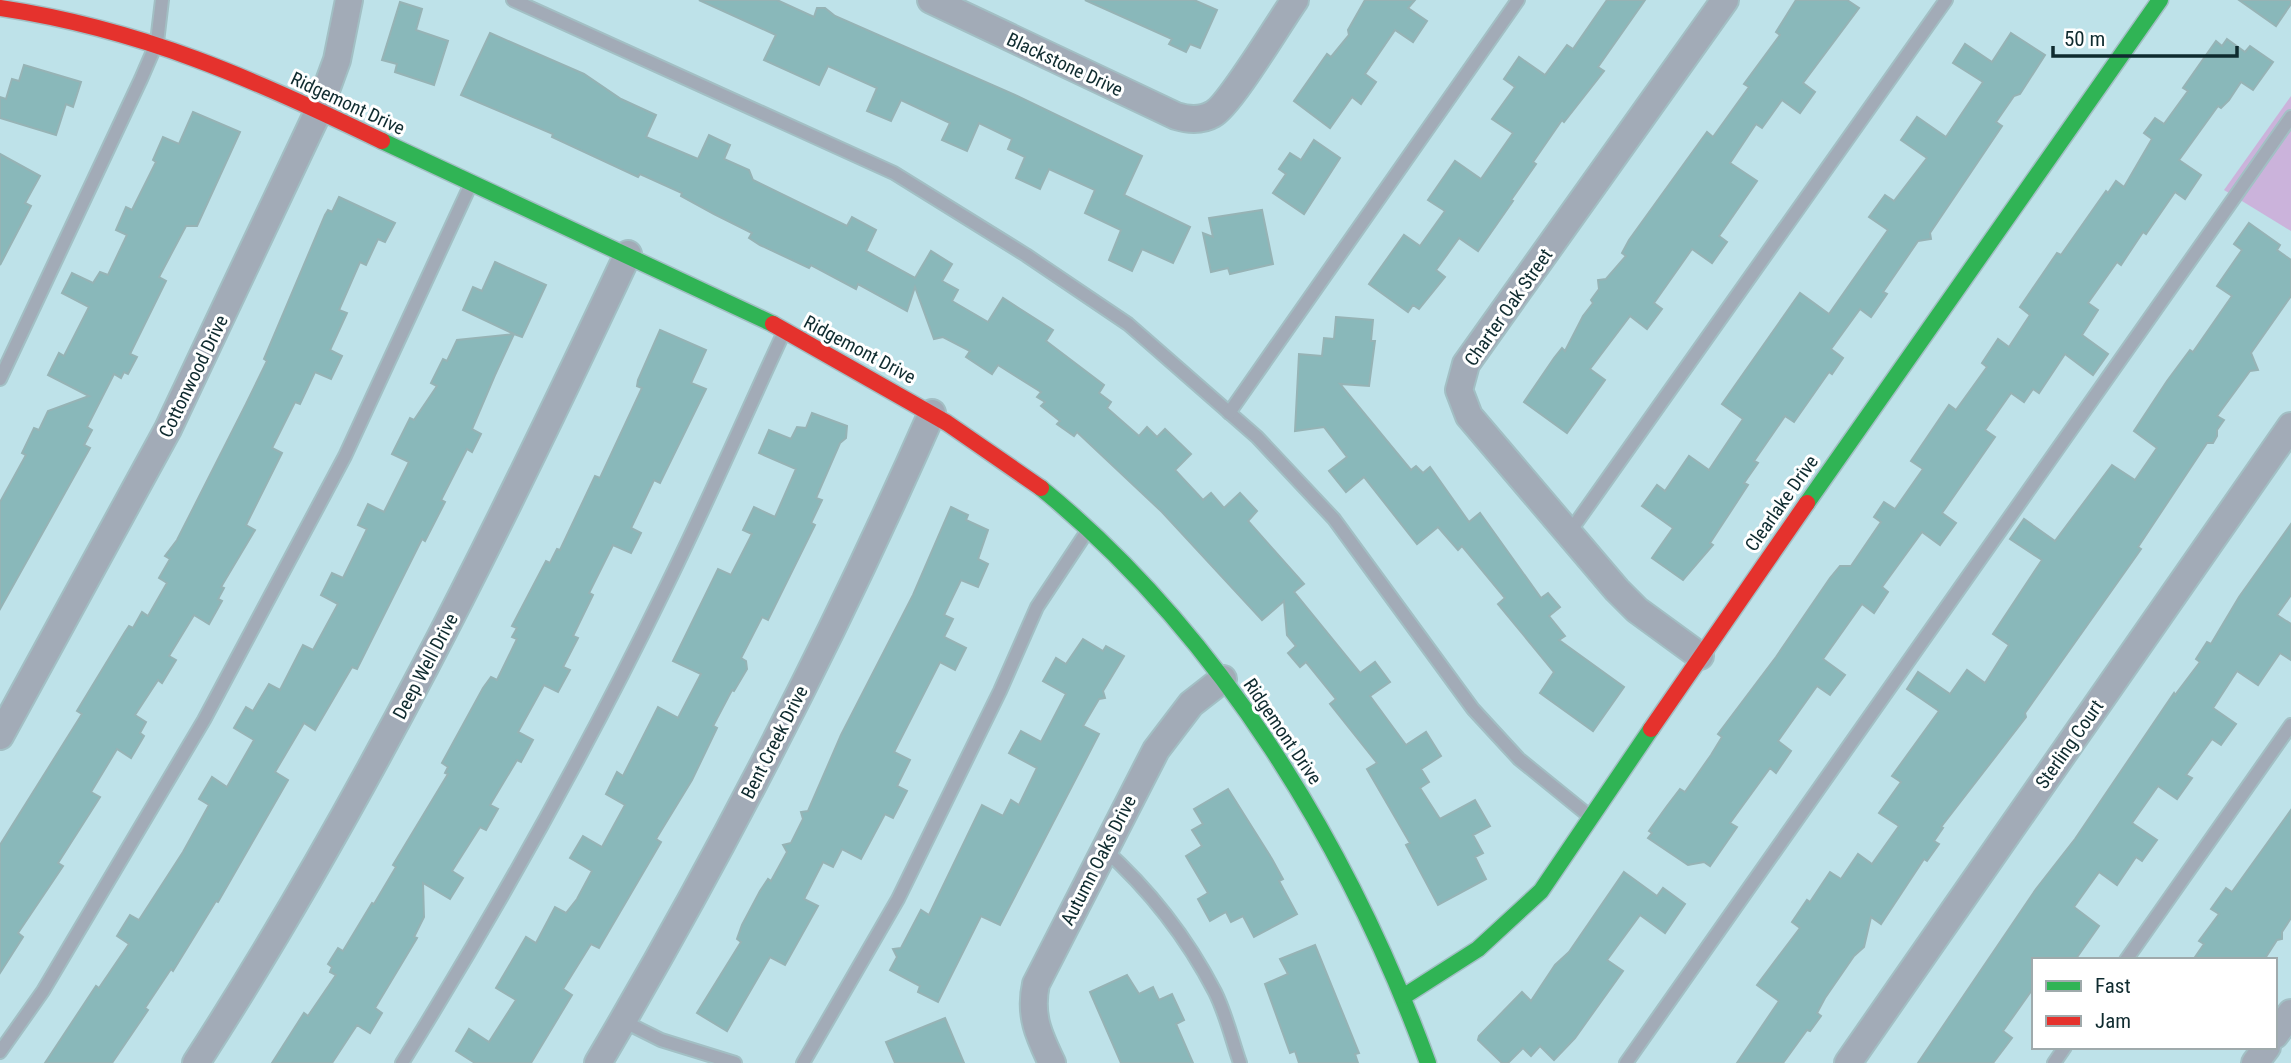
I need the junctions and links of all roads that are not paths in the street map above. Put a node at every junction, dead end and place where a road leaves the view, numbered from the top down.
1 (162, 0) edge
2 (349, 0) edge
3 (513, 0) edge
4 (931, 0) edge
5 (1295, 0) edge
6 (1518, 0) edge
7 (1725, 0) edge
8 (1946, 0) edge
9 (2160, 0) edge
10 (0, 8) edge
11 (157, 42) junction
12 (318, 112) junction
13 (2291, 117) edge
14 (472, 183) junction
15 (628, 254) junction
16 (784, 332) junction
17 (0, 379) edge
18 (932, 412) junction
19 (1229, 413) junction
20 (2291, 426) edge
21 (1087, 531) junction
22 (1569, 533) junction
23 (1699, 656) junction
24 (1223, 679) junction
25 (2291, 725) edge
26 (0, 736) edge
27 (1591, 818) junction
28 (1103, 848) junction
29 (2127, 958) edge
30 (1406, 995) junction
31 (2291, 1013) edge
32 (623, 1021) junction
33 (2277, 1032) edge
34 (0, 1052) edge
35 (196, 1063) edge
36 (402, 1063) edge
37 (598, 1063) edge
38 (735, 1063) edge
39 (803, 1063) edge
40 (1052, 1063) edge
41 (1240, 1063) edge
42 (1428, 1063) edge
43 (1626, 1063) edge
44 (1848, 1063) edge

1 - 11 lane
2 - 12 street, Cottonwood Drive
3 - 19 lane
4 - 5 street, Blackstone Drive
6 - 19 lane
7 - 22 street, Charter Oak Street
8 - 22 lane
9 - 23 street, Clearlake Drive
10 - 11 street, Ridgemont Drive
11 - 12 street, Ridgemont Drive
11 - 17 lane
12 - 14 street, Ridgemont Drive
12 - 26 street, Cottonwood Drive
13 - 43 lane
14 - 15 street, Ridgemont Drive
14 - 34 lane
15 - 16 street, Ridgemont Drive
15 - 35 street, Deep Well Drive
16 - 18 street, Ridgemont Drive
16 - 36 lane
18 - 21 street, Ridgemont Drive
18 - 32 street, Bent Creek Drive
19 - 27 lane
20 - 44 street, Sterling Court
21 - 24 street, Ridgemont Drive
21 - 39 lane
22 - 23 street, Charter Oak Street
23 - 27 street, Clearlake Drive
24 - 28 street, Autumn Oaks Drive
24 - 30 street, Ridgemont Drive
25 - 29 lane
27 - 30 street, Clearlake Drive
28 - 40 street, Autumn Oaks Drive
28 - 41 lane
30 - 42 street, Ridgemont Drive
31 - 33 street
32 - 37 street, Bent Creek Drive
32 - 38 lane

